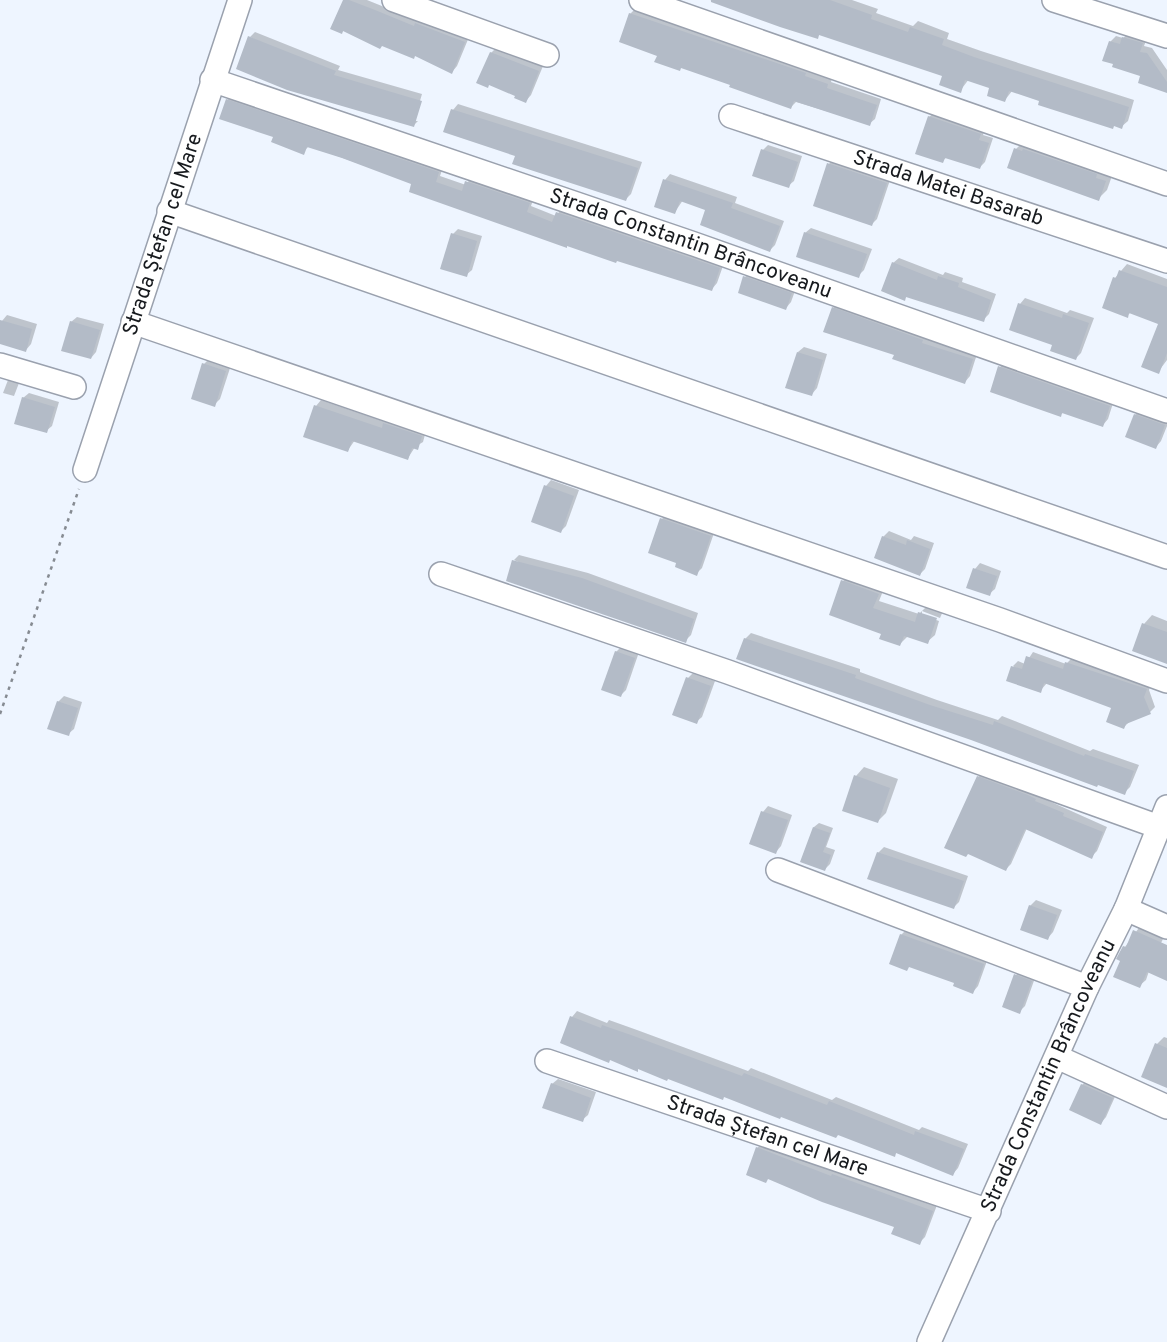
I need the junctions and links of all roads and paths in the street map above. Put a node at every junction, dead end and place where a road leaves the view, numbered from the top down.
1 (240, 0) edge
2 (394, 0) edge
3 (640, 0) edge
4 (1054, 0) edge
5 (1167, 36) edge
6 (547, 55) dead end
7 (212, 80) junction
8 (731, 116) dead end
9 (1167, 184) edge
10 (169, 211) junction
11 (1167, 261) edge
12 (133, 322) junction
13 (0, 365) edge
14 (74, 387) dead end
15 (1167, 411) edge
16 (85, 470) joint
17 (1167, 557) edge
18 (441, 574) dead end
19 (1167, 681) edge
20 (0, 714) edge
21 (1164, 815) edge
22 (778, 870) dead end
23 (1126, 909) junction
24 (1167, 927) edge
25 (1087, 987) junction
26 (1057, 1057) junction
27 (547, 1061) dead end
28 (1167, 1107) edge
29 (989, 1211) junction
30 (929, 1342) edge

1 - 7 street, Strada Ștefan cel Mare
2 - 6 street
3 - 9 street
4 - 5 street
7 - 10 street, Strada Ștefan cel Mare
7 - 15 street, Strada Constantin Brâncoveanu
8 - 11 street, Strada Matei Basarab
10 - 12 street, Strada Ștefan cel Mare
10 - 17 street
12 - 16 street, Strada Ștefan cel Mare
12 - 19 street
13 - 14 street
16 - 20 path
18 - 21 street
21 - 23 street, Strada Constantin Brâncoveanu
22 - 25 street
23 - 24 street
23 - 25 street, Strada Constantin Brâncoveanu
25 - 26 street, Strada Constantin Brâncoveanu
26 - 28 street
26 - 29 street, Strada Constantin Brâncoveanu
27 - 29 street, Strada Ștefan cel Mare
29 - 30 street, Strada Constantin Brâncoveanu

